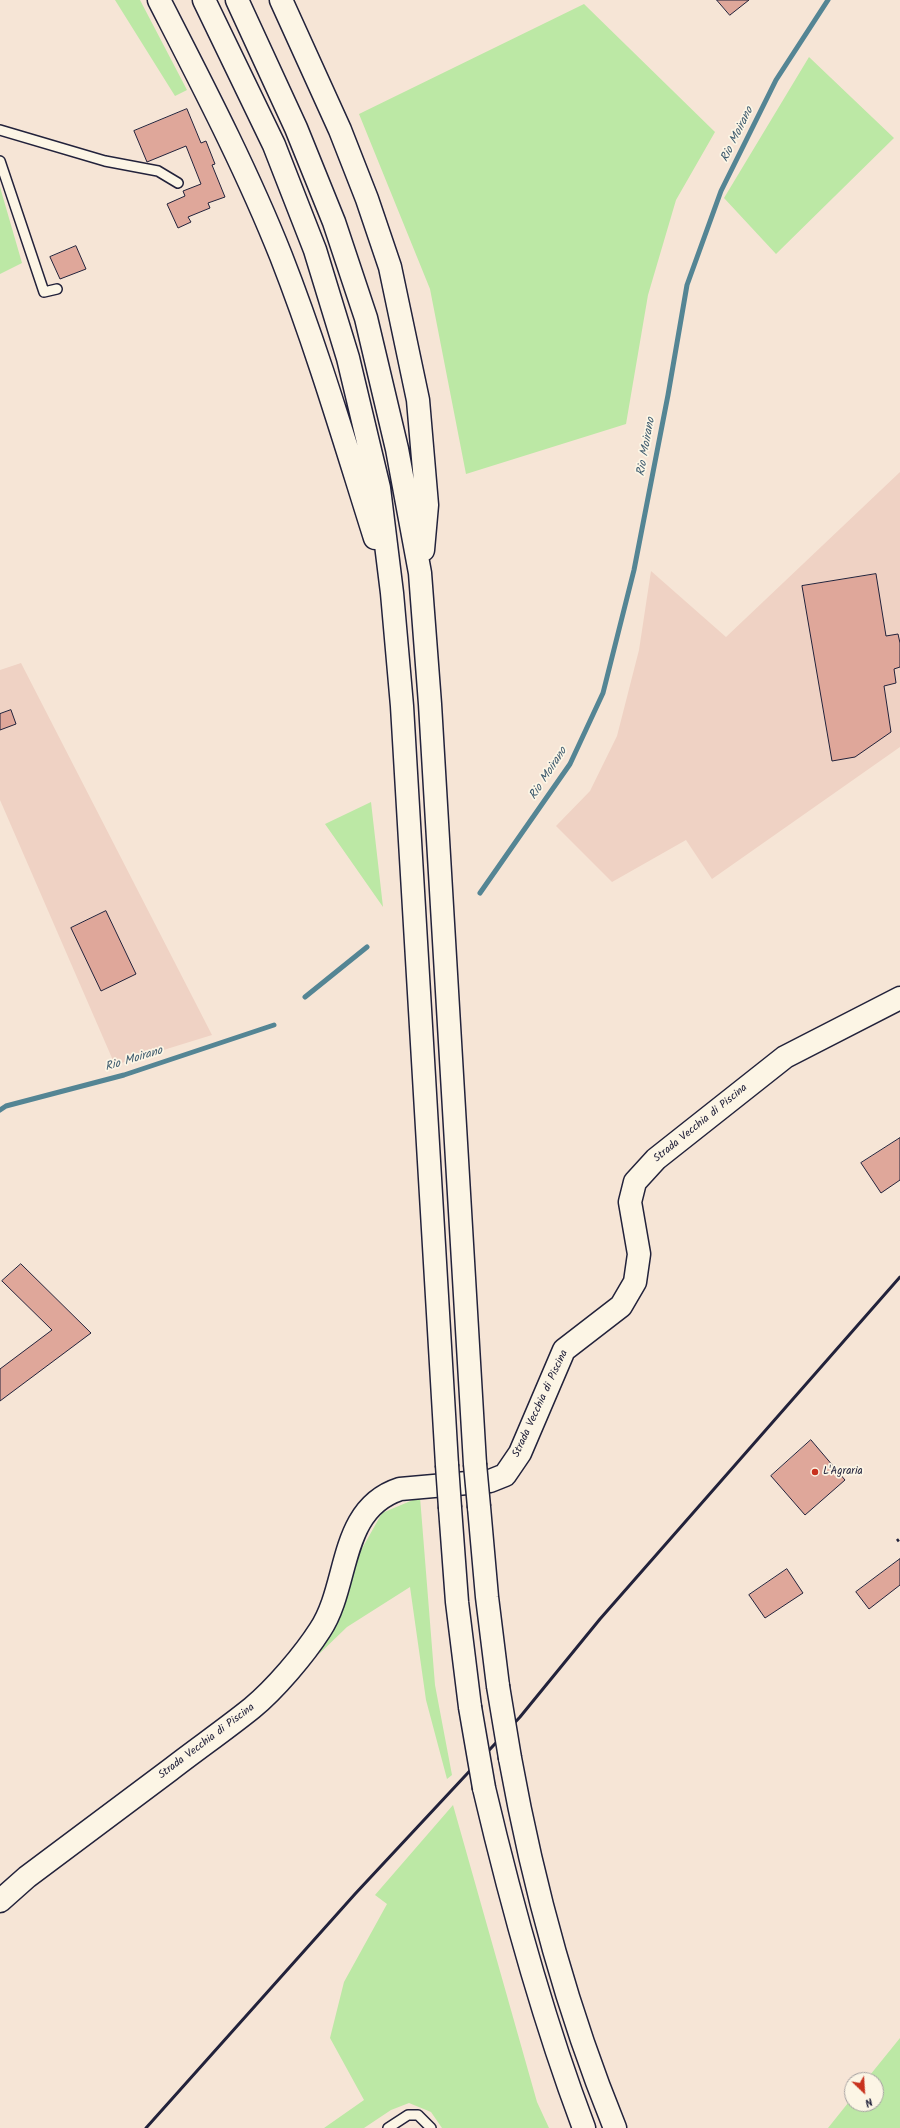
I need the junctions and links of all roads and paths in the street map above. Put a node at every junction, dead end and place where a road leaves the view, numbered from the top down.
1 (159, 0) edge
2 (204, 0) edge
3 (237, 0) edge
4 (281, 0) edge
5 (0, 130) edge
6 (0, 161) edge
7 (178, 184) dead end
8 (56, 289) dead end
9 (420, 573) junction
10 (392, 593) junction
11 (900, 998) edge
12 (897, 1539) dead end
13 (900, 1544) edge
14 (0, 1901) edge
15 (388, 2128) edge
16 (431, 2128) edge
17 (584, 2128) edge
18 (615, 2128) edge

1 - 10 main road
2 - 10 main road
3 - 9 main road
4 - 9 main road
5 - 7 lane
6 - 8 lane
9 - 18 main road, bridge
10 - 17 main road, bridge
11 - 14 main road, Strada Vecchia di Piscina
12 - 13 path
15 - 16 lane

